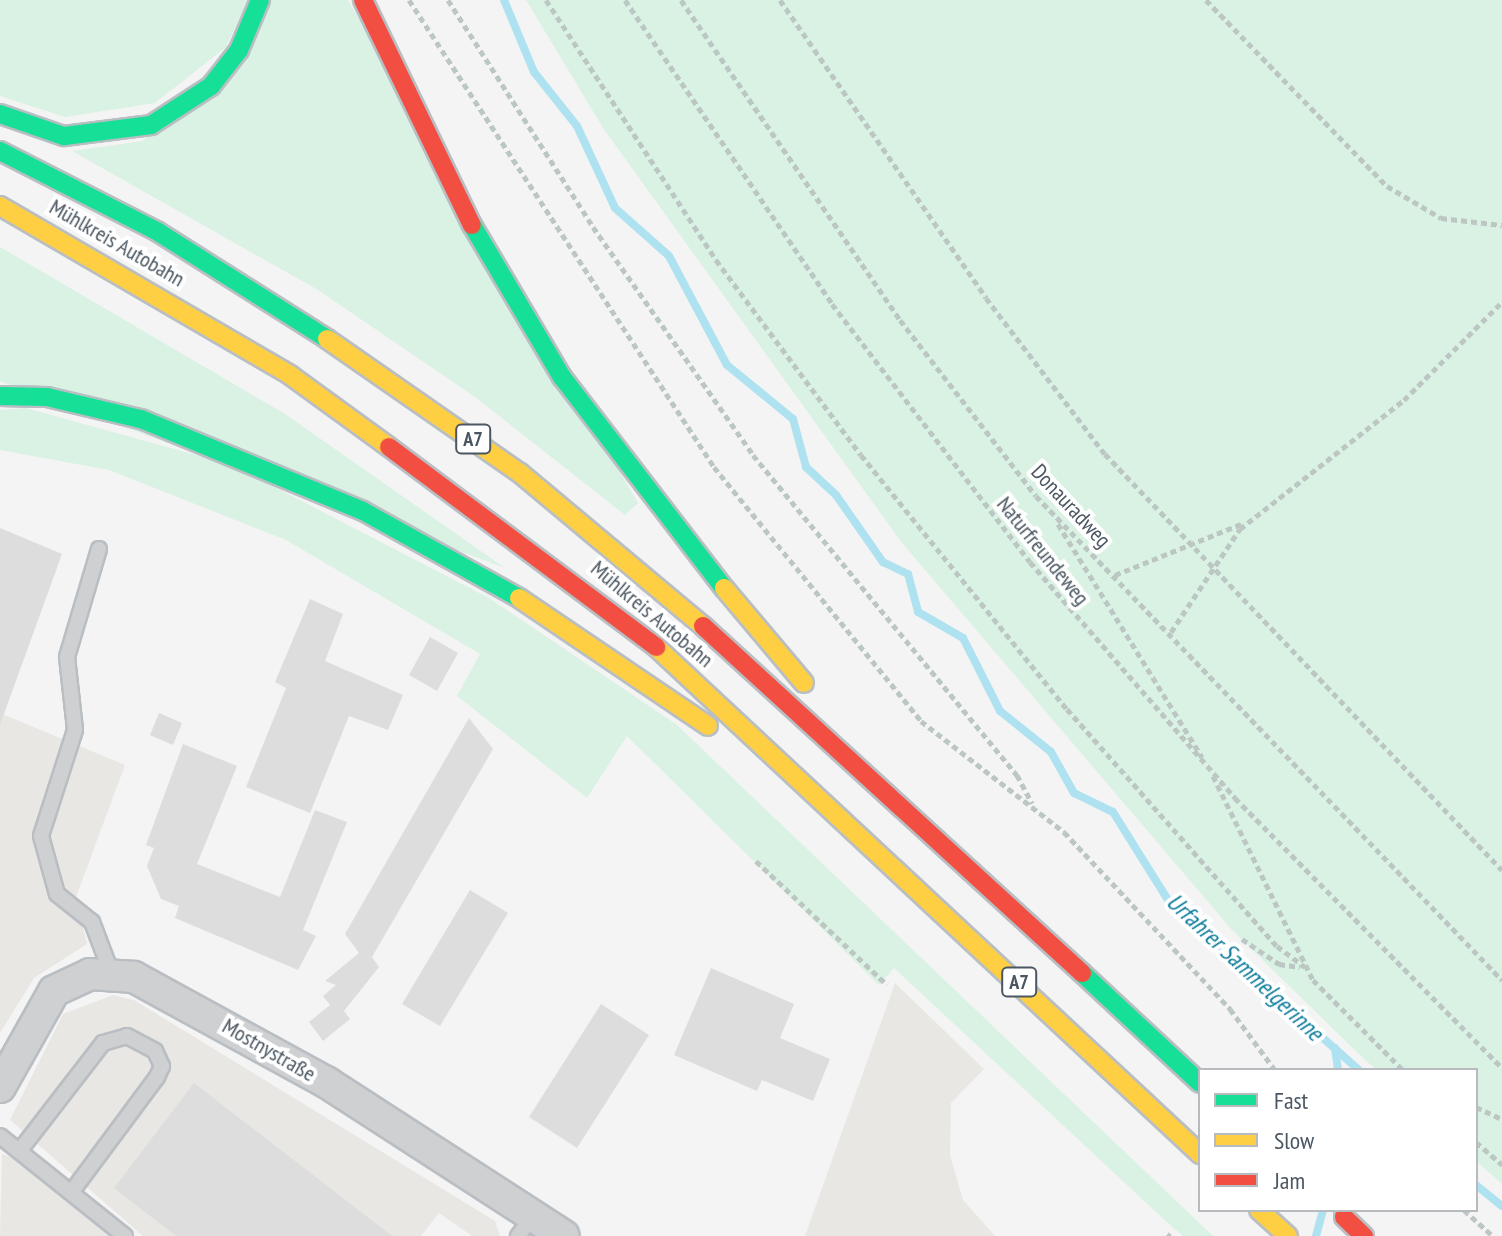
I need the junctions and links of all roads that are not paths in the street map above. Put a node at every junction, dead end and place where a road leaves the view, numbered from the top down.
1 (260, 0) edge
2 (363, 0) edge
3 (0, 114) edge
4 (0, 151) edge
5 (0, 206) edge
6 (0, 396) edge
7 (99, 549) dead end
8 (897, 797) junction
9 (837, 810) junction
10 (111, 972) junction
11 (1198, 1081) edge
12 (0, 1087) edge
13 (0, 1136) edge
14 (21, 1149) junction
15 (1198, 1152) edge
16 (73, 1190) junction
17 (1261, 1212) edge
18 (1338, 1212) edge
19 (526, 1226) edge
20 (125, 1236) edge
21 (564, 1236) edge
22 (1288, 1236) edge
23 (1364, 1236) edge

1 - 3 highway
2 - 8 highway
4 - 8 highway, Mühlkreis Autobahn / A7
5 - 9 highway, Mühlkreis Autobahn / A7
6 - 9 highway
7 - 10 lane
8 - 11 highway, Mühlkreis Autobahn / A7
9 - 15 highway, Mühlkreis Autobahn / A7
10 - 12 street
10 - 19 street, Mostnystraße
13 - 14 lane
14 - 16 lane
14 - 16 lane
16 - 20 lane
17 - 22 highway
18 - 23 highway, bridge
19 - 21 street, Mostnystraße

